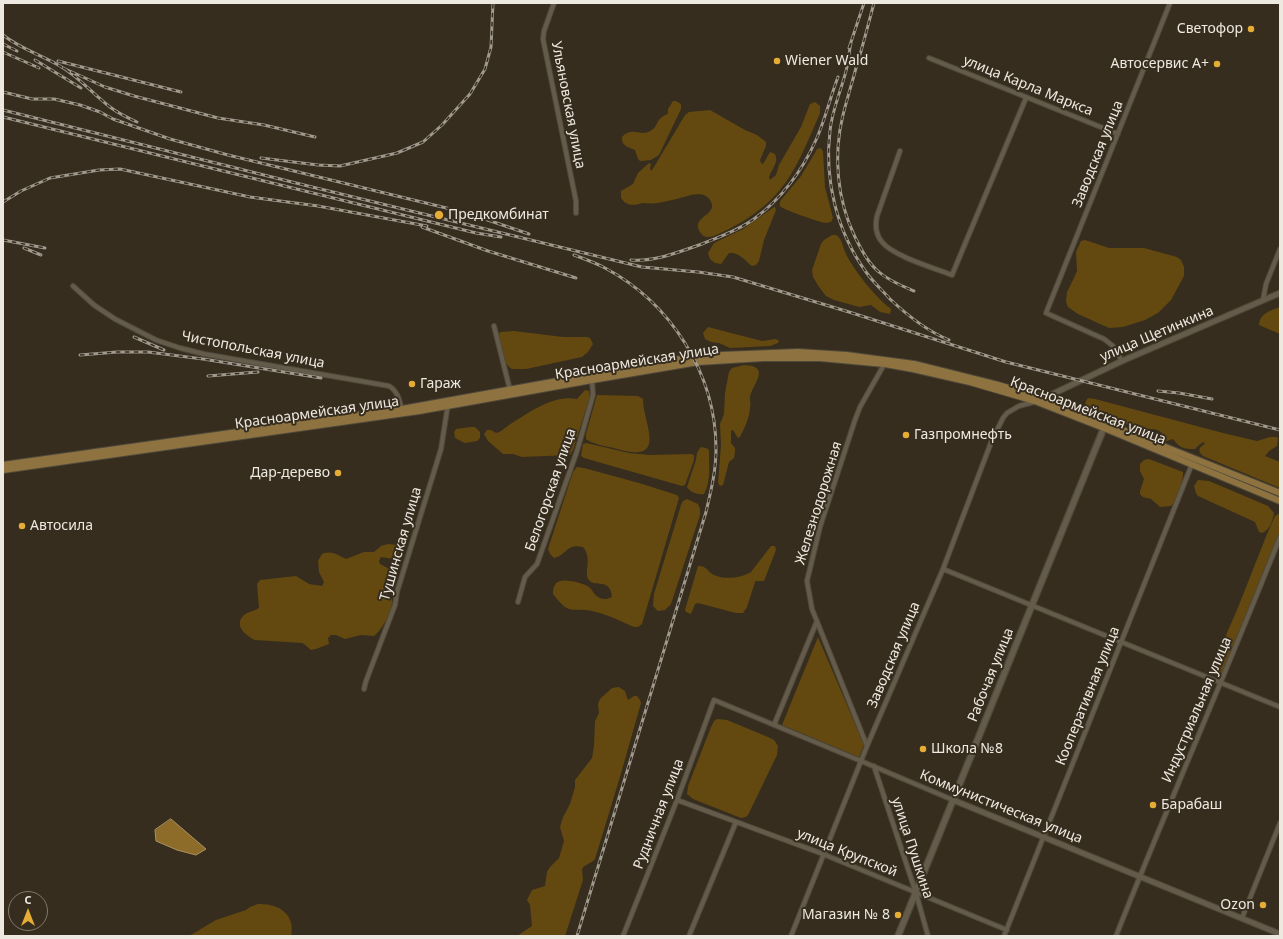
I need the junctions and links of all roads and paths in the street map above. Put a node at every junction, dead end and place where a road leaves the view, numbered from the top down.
1 (554, 3) edge
2 (1170, 3) edge
3 (929, 58) dead end
4 (1026, 98) junction
5 (1118, 134) junction
6 (900, 151) dead end
7 (576, 213) dead end
8 (1280, 249) edge
9 (73, 286) dead end
10 (1280, 292) edge
11 (1263, 300) junction
12 (494, 326) dead end
13 (1122, 361) junction
14 (886, 362) junction
15 (592, 380) junction
16 (510, 390) junction
17 (1043, 398) junction
18 (1035, 401) junction
19 (448, 404) junction
20 (402, 411) junction
21 (1105, 426) junction
22 (1192, 464) junction
23 (3, 465) edge
24 (3, 470) edge
25 (1280, 493) edge
26 (1280, 501) edge
27 (1280, 537) edge
28 (942, 569) junction
29 (518, 602) dead end
30 (1032, 606) junction
31 (817, 621) junction
32 (1122, 642) junction
33 (1220, 682) junction
34 (364, 689) dead end
35 (714, 700) joint
36 (1280, 707) edge
37 (774, 725) junction
38 (867, 746) junction
39 (861, 761) junction
40 (874, 766) junction
41 (677, 800) junction
42 (953, 800) junction
43 (736, 822) junction
44 (1280, 823) edge
45 (1043, 838) junction
46 (823, 854) junction
47 (1140, 877) junction
48 (916, 893) junction
49 (1242, 918) junction
50 (1007, 930) junction
51 (1280, 934) edge
52 (623, 936) edge
53 (689, 936) edge
54 (791, 936) edge
55 (898, 936) edge
56 (928, 936) edge
57 (1004, 936) edge
58 (1116, 936) edge

1 - 7 street, Ульяновская улица
2 - 5 street, Заводская улица
3 - 4 street, улица Карла Маркса
4 - 5 street, улица Карла Маркса
4 - 6 street
5 - 13 street, Заводская улица
8 - 11 street
9 - 20 street, Чистопольская улица
10 - 11 street, улица Щетинкина
11 - 13 street, улица Щетинкина
12 - 16 street
13 - 17 street, улица Щетинкина
14 - 15 main road, Красноармейская улица
14 - 16 main road, Красноармейская улица
14 - 17 main road, Красноармейская улица
14 - 18 main road, Красноармейская улица
14 - 31 street, Железнодорожная
15 - 19 main road, Красноармейская улица
15 - 29 street, Белогорская улица
16 - 19 main road, Красноармейская улица
17 - 18 street, улица Щетинкина
17 - 21 main road, Красноармейская улица
18 - 21 main road, Красноармейская улица
18 - 28 street, Заводская улица
19 - 20 main road, Красноармейская улица
19 - 34 street, Тушинская улица
20 - 23 main road, Красноармейская улица
20 - 24 main road, Красноармейская улица
21 - 22 main road, Красноармейская улица
21 - 25 main road, Красноармейская улица
21 - 30 main road, Рабочая улица
22 - 26 main road, Красноармейская улица
22 - 32 street, Кооперативная улица
27 - 33 street, Индустриальная улица
28 - 30 street
28 - 38 street, Заводская улица
30 - 32 street
30 - 42 main road, Рабочая улица
31 - 37 street
31 - 38 street, Железнодорожная
32 - 33 street
32 - 45 street, Кооперативная улица
33 - 36 street
33 - 47 street, Индустриальная улица
35 - 37 street, Коммунистическая улица
35 - 41 street, Рудничная улица
37 - 39 street, Коммунистическая улица
38 - 39 street, Заводская улица
39 - 40 street, Коммунистическая улица
39 - 46 street, Заводская улица
40 - 42 street, Коммунистическая улица
40 - 48 street, улица Пушкина
41 - 43 street, улица Крупской
41 - 52 street, Рудничная улица
42 - 45 street, Коммунистическая улица
42 - 48 main road, Рабочая улица
43 - 46 street, улица Крупской
43 - 53 street
44 - 49 street
45 - 47 street, Коммунистическая улица
45 - 50 street, Кооперативная улица
46 - 48 street, улица Крупской
46 - 54 street, Заводская улица
47 - 49 street, Коммунистическая улица
47 - 58 street, Индустриальная улица
48 - 50 street, улица Крупской
48 - 55 main road, Рабочая улица
48 - 56 street, улица Пушкина
49 - 51 street, Коммунистическая улица
50 - 57 street, Кооперативная улица

